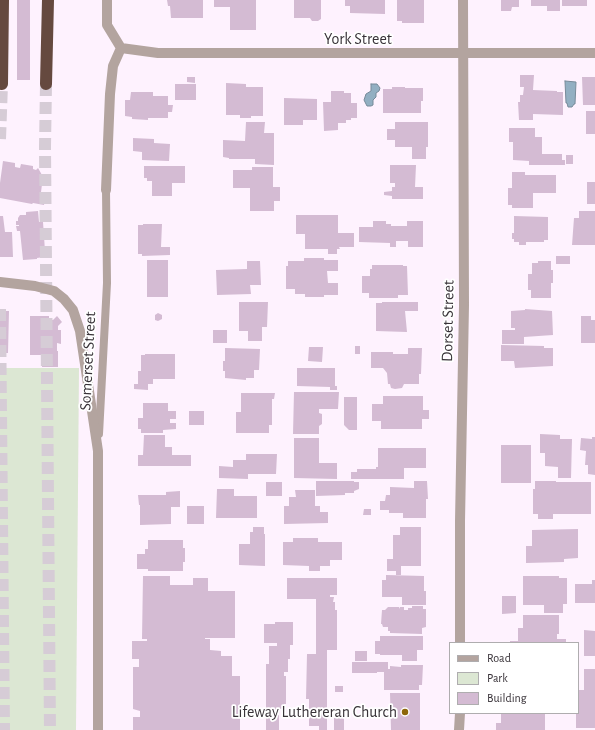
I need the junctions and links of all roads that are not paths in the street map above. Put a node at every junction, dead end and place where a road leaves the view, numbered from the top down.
1 (3, 0) edge
2 (48, 0) edge
3 (107, 0) edge
4 (463, 0) edge
5 (121, 48) junction
6 (595, 53) edge
7 (464, 54) junction
8 (2, 84) dead end
9 (46, 84) tunnel mouth
10 (106, 190) joint
11 (0, 282) edge
12 (98, 451) junction
13 (460, 642) edge
14 (460, 714) edge
15 (98, 730) edge
16 (460, 730) edge

1 - 8 highway
2 - 9 highway
3 - 5 street
4 - 7 street, Dorset Street
5 - 7 street, York Street
5 - 10 street, Somerset Street
6 - 7 street, York Street
7 - 13 street, Dorset Street
10 - 12 lane, Somerset Street
11 - 12 street
12 - 15 street, Somerset Street
14 - 16 street

